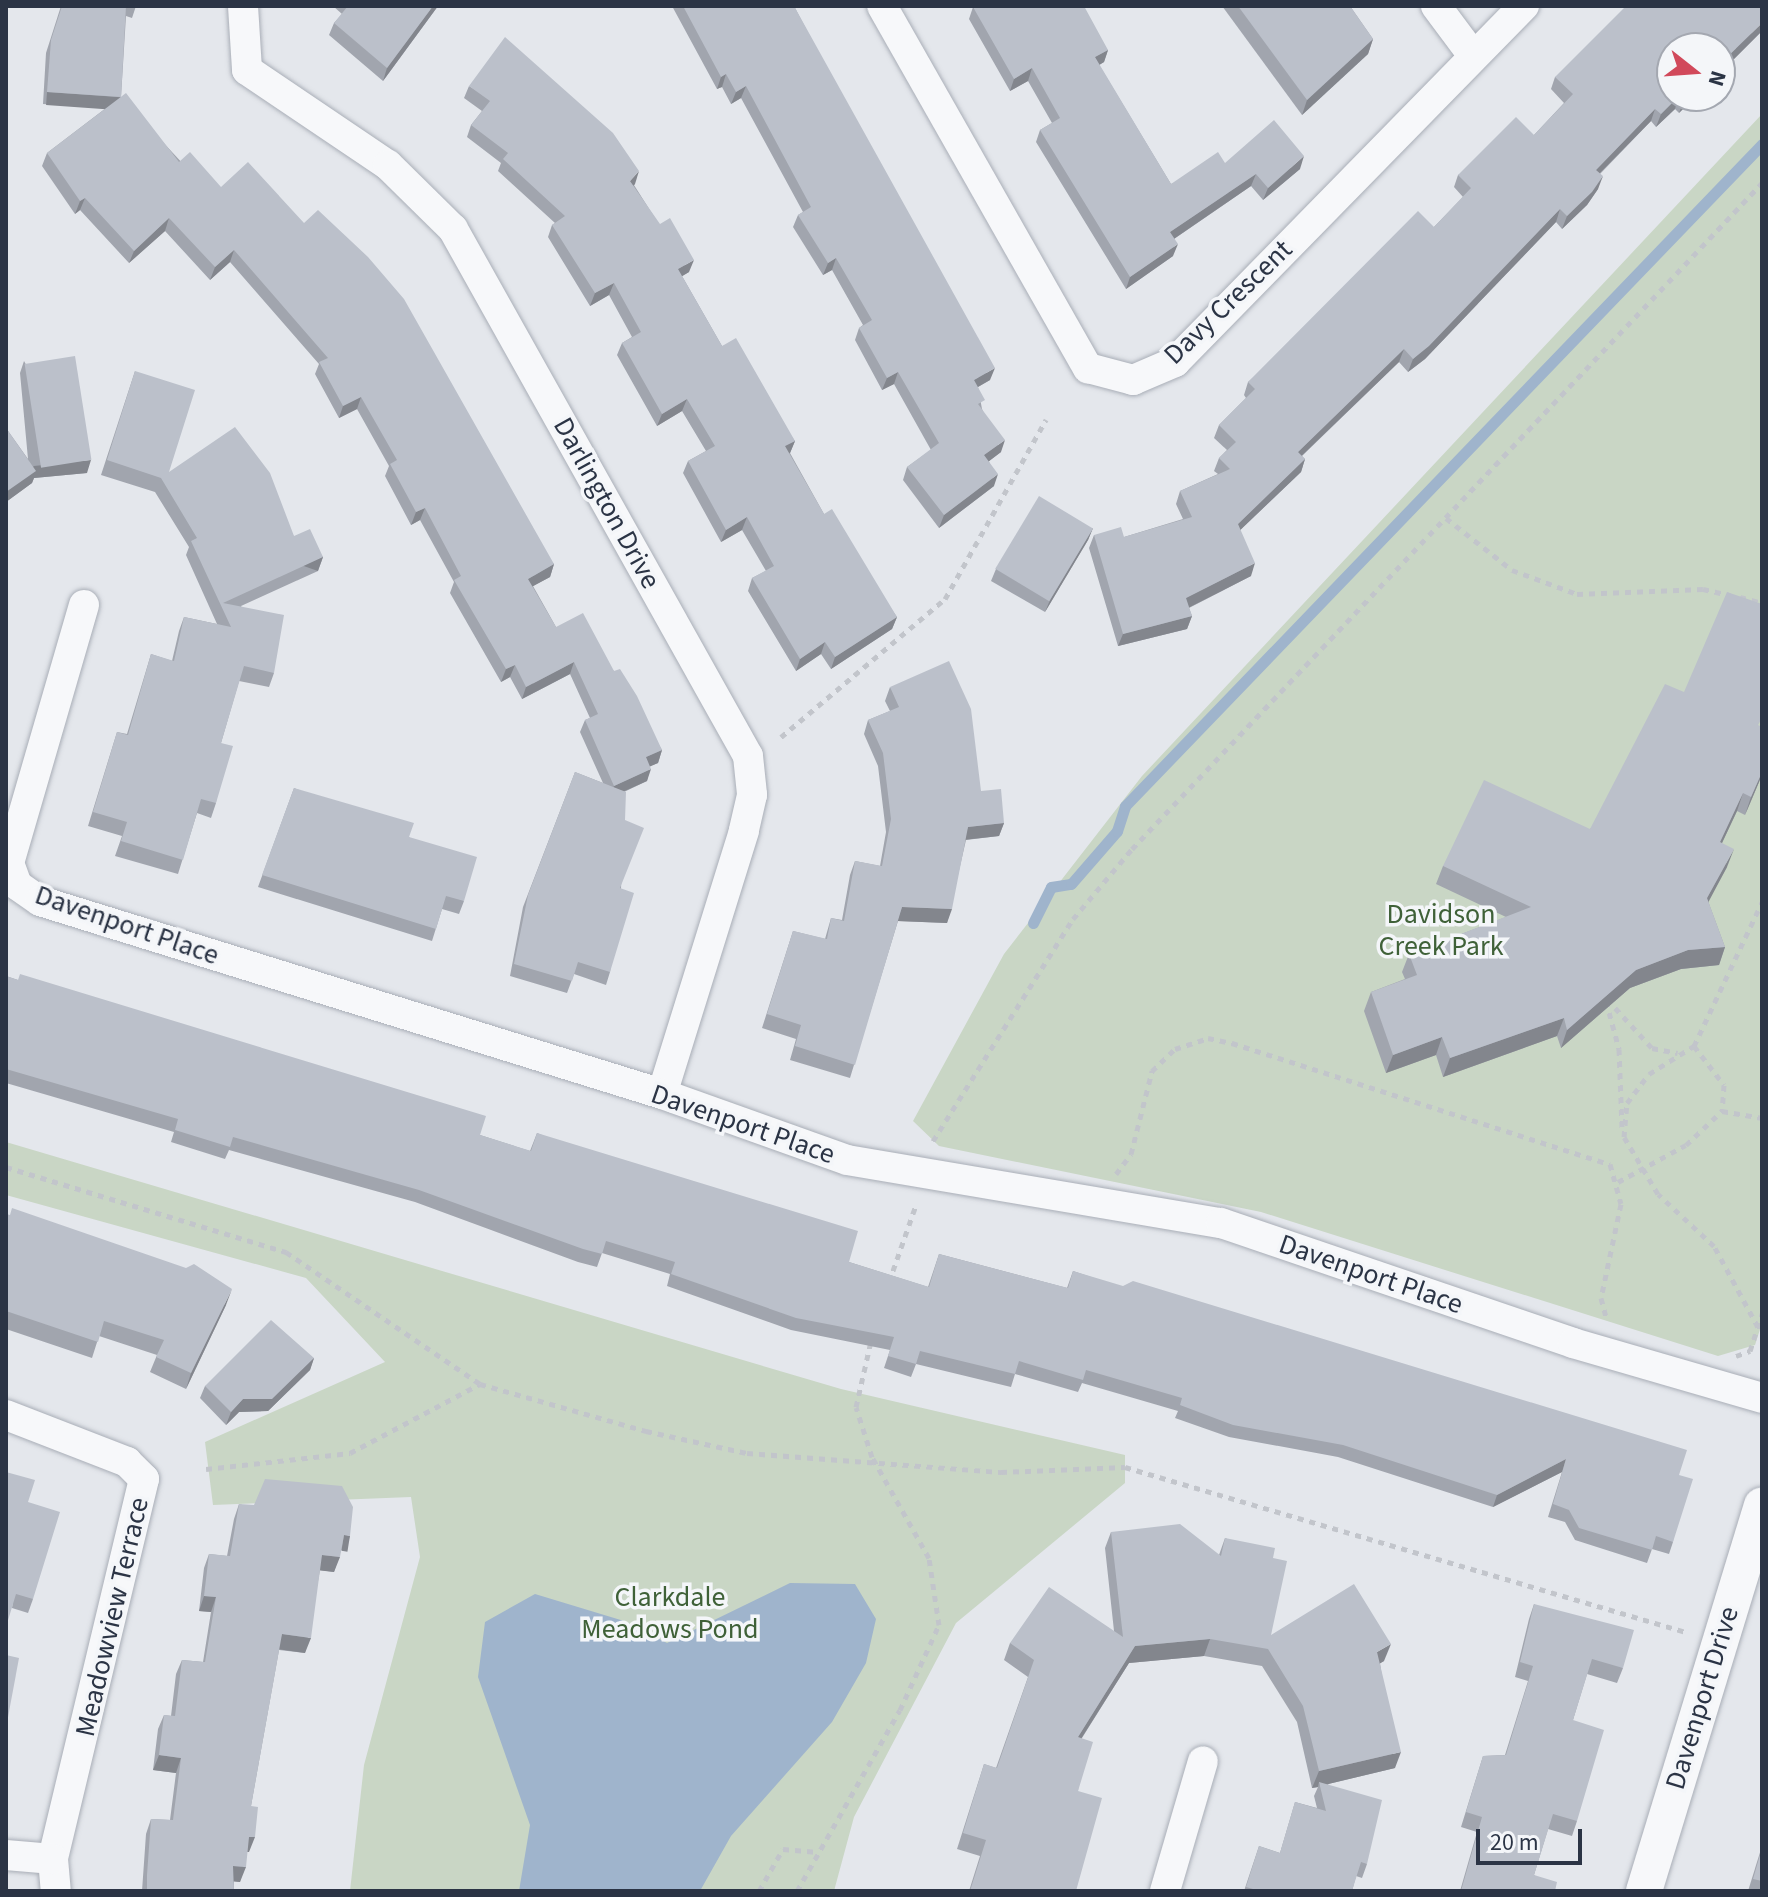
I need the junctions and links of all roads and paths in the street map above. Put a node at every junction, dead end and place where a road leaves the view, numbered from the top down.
1 (243, 6) edge
2 (882, 6) edge
3 (1436, 6) edge
4 (1524, 6) edge
5 (1471, 53) junction
6 (1762, 183) edge
7 (1046, 420) dead end
8 (1446, 518) junction
9 (1762, 603) edge
10 (84, 605) dead end
11 (781, 737) dead end
12 (1762, 902) edge
13 (1604, 988) edge
14 (1605, 997) junction
15 (1694, 1046) junction
16 (1679, 1053) junction
17 (662, 1094) junction
18 (1722, 1111) junction
19 (1762, 1118) edge
20 (1624, 1137) junction
21 (943, 1153) dead end
22 (926, 1163) junction
23 (6, 1167) edge
24 (1641, 1171) junction
25 (1103, 1175) dead end
26 (1618, 1182) junction
27 (886, 1291) edge
28 (1762, 1313) edge
29 (1611, 1323) dead end
30 (1758, 1327) junction
31 (874, 1331) edge
32 (1725, 1357) dead end
33 (480, 1384) junction
34 (1762, 1398) edge
35 (6, 1415) edge
36 (872, 1457) junction
37 (206, 1469) dead end
38 (1762, 1506) edge
39 (1673, 1628) dead end
40 (1203, 1761) dead end
41 (815, 1852) junction
42 (6, 1855) edge
43 (53, 1859) junction
44 (56, 1891) edge
45 (759, 1891) edge
46 (797, 1891) edge
47 (1165, 1891) edge
48 (1644, 1891) edge

1 - 17 street, Darlington Drive
2 - 5 street, Davy Crescent
3 - 5 street
4 - 5 street, Davy Crescent
6 - 8 path
7 - 11 path
8 - 9 path
8 - 22 path
10 - 17 street, Davenport Place
12 - 15 path
13 - 14 path
14 - 16 path
14 - 20 path
15 - 16 path
15 - 18 path
16 - 20 path
17 - 22 street, Davenport Place
18 - 19 path
18 - 24 path
20 - 24 path
21 - 22 path
22 - 27 path
22 - 34 street, Davenport Place
23 - 33 path
24 - 26 path
24 - 30 path
25 - 26 path
26 - 29 path
28 - 30 path
30 - 32 path
31 - 36 path
33 - 36 path
33 - 37 path
35 - 43 street, Meadowview Terrace
36 - 39 path
36 - 41 path
38 - 48 street, Davenport Drive
40 - 47 street
41 - 45 path
41 - 46 path
42 - 43 street
43 - 44 street, Meadowview Terrace

